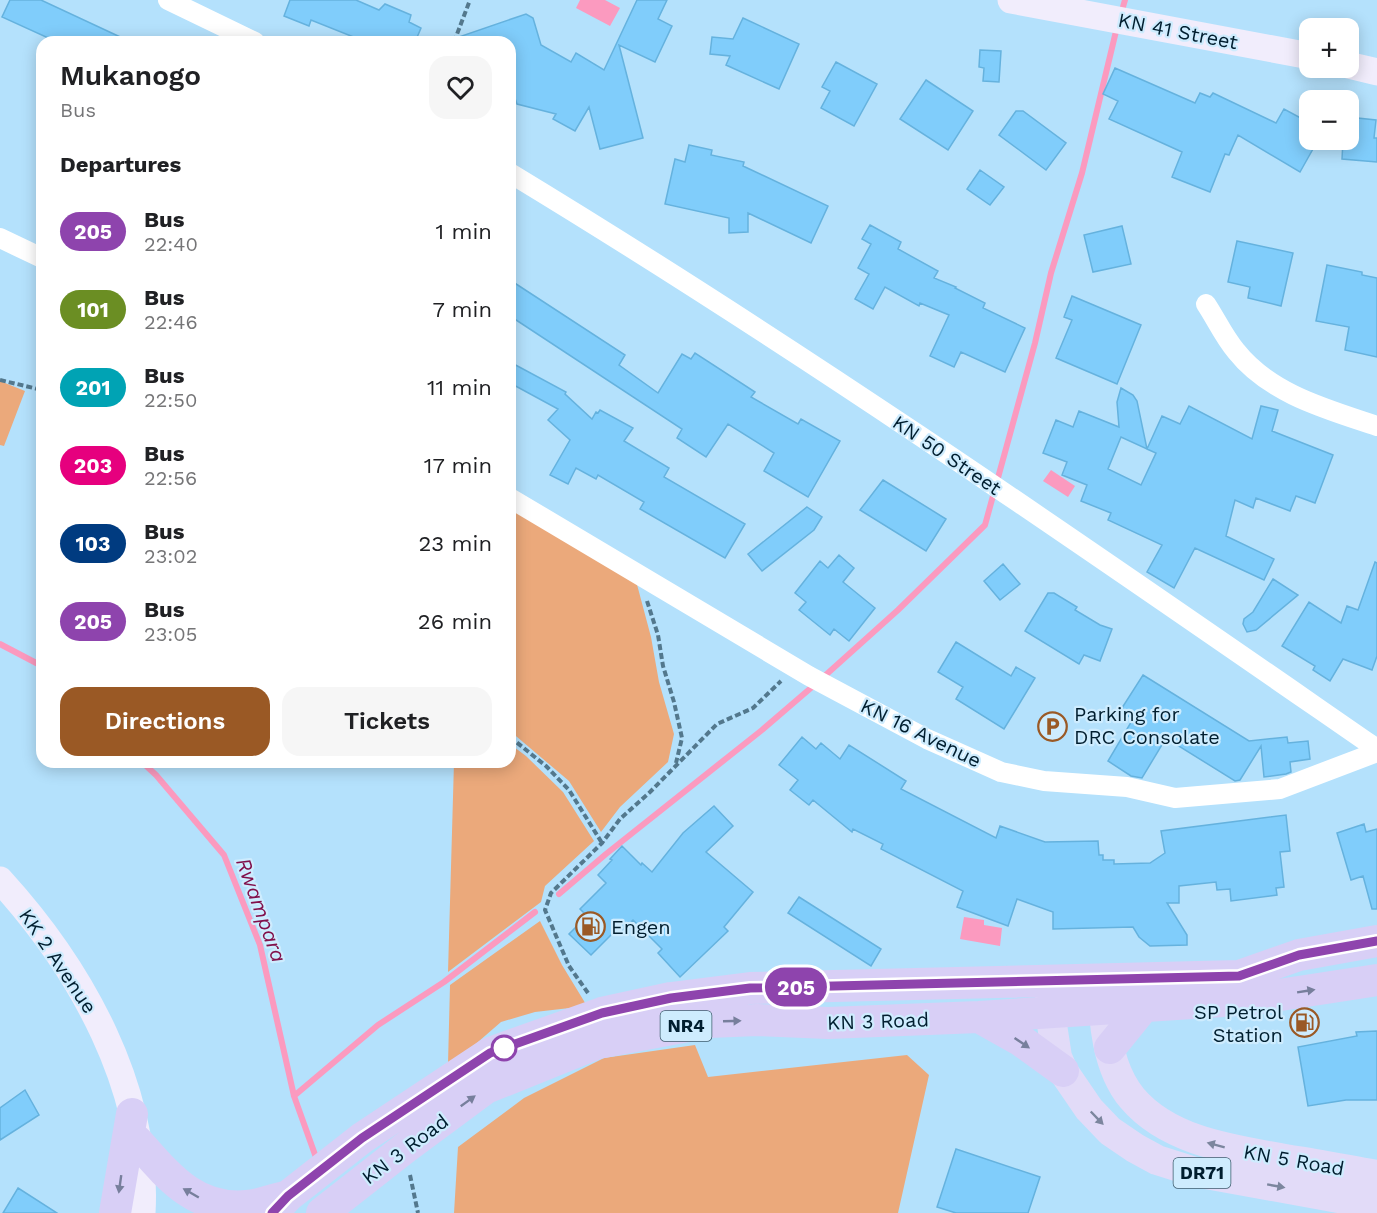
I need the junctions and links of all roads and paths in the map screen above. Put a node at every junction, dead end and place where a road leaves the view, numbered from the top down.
1 (168, 0) edge
2 (470, 0) edge
3 (1011, 0) edge
4 (243, 36) edge
5 (456, 36) edge
6 (1299, 54) edge
7 (1359, 68) edge
8 (1377, 72) edge
9 (516, 177) edge
10 (0, 238) edge
11 (36, 255) edge
12 (1206, 304) dead end
13 (0, 380) edge
14 (36, 389) edge
15 (1377, 426) edge
16 (516, 502) edge
17 (642, 576) junction
18 (798, 669) junction
19 (516, 742) edge
20 (1377, 750) edge
21 (676, 764) junction
22 (602, 843) junction
23 (0, 880) edge
24 (1377, 941) edge
25 (1051, 980) junction
26 (1377, 980) edge
27 (1103, 994) junction
28 (1143, 1006) junction
29 (1050, 1012) junction
30 (602, 1013) junction
31 (979, 1017) junction
32 (1110, 1048) junction
33 (1063, 1071) junction
34 (135, 1127) junction
35 (405, 1148) junction
36 (1377, 1175) edge
37 (144, 1185) junction
38 (280, 1205) edge
39 (1377, 1205) edge
40 (115, 1213) edge
41 (142, 1213) edge
42 (162, 1213) edge
43 (322, 1213) edge
44 (418, 1213) edge

1 - 4 street
2 - 5 path
3 - 6 main road, KN 41 Street
7 - 8 main road
9 - 20 street, KN 50 Street
10 - 11 street
12 - 15 street
13 - 14 path
16 - 17 street, KN 16 Avenue
17 - 18 street, KN 16 Avenue
17 - 21 path
18 - 20 street, KN 16 Avenue
18 - 21 path
19 - 22 path
21 - 22 path
22 - 30 path
23 - 34 main road, KK 2 Avenue
24 - 27 highway, KN 3 Road / NR4
25 - 27 highway, KN 3 Road / NR4
25 - 29 main road, KN 5 Road / DR71
25 - 30 highway, KN 3 Road / NR4
28 -> 26 highway, KN 3 Road / NR4
27 - 28 highway, KN 3 Road / NR4
27 - 29 highway, KN 3 Road / NR4
27 - 32 main road, KN 5 Road / DR71
28 - 32 highway
29 - 31 highway, KN 3 Road / NR4
29 - 33 main road, KN 5 Road / DR71
30 - 38 highway, KN 3 Road / NR4
31 -> 33 highway
35 -> 31 highway, KN 3 Road / NR4
36 -> 32 main road, KN 5 Road / DR71
33 -> 39 main road, KN 5 Road / DR71
34 - 37 main road, KK 2 Avenue
38 -> 34 highway
34 -> 40 highway
35 - 43 highway, KN 3 Road / NR4
35 - 44 path
37 - 41 main road, KK 2 Avenue
37 - 42 main road, KK 2 Avenue

